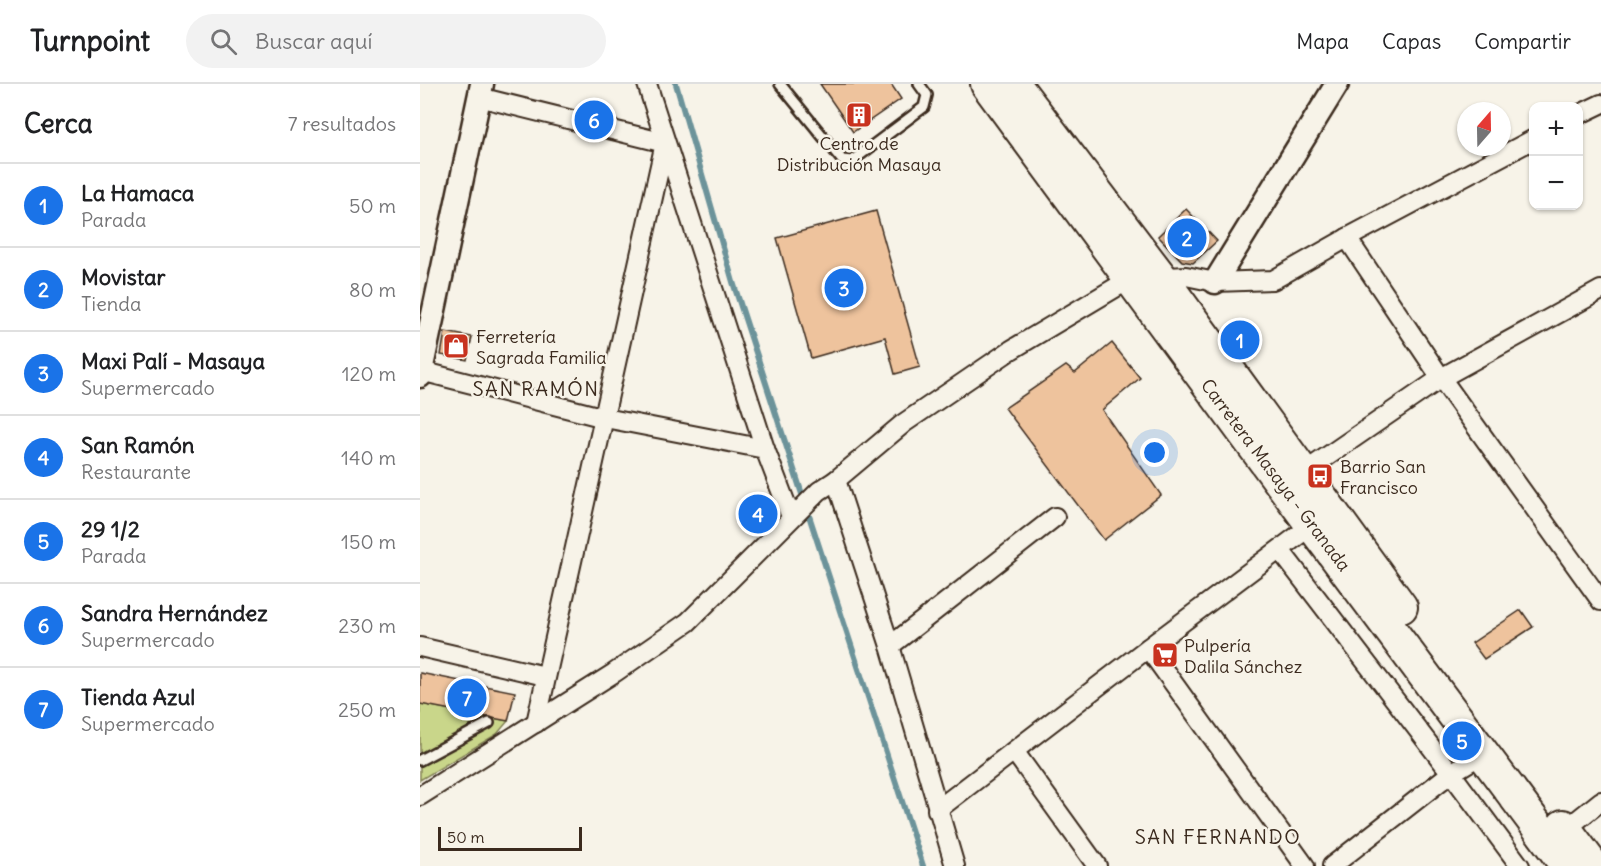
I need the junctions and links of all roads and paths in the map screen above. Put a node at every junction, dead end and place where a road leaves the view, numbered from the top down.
1 (647, 84) edge
2 (780, 84) edge
3 (919, 84) edge
4 (987, 84) edge
5 (1014, 84) edge
6 (1337, 84) edge
7 (480, 90) edge
8 (1601, 104) edge
9 (1583, 113) edge
10 (1529, 141) edge
11 (665, 143) junction
12 (1347, 238) junction
13 (1145, 277) junction
14 (1215, 282) junction
15 (1601, 290) edge
16 (421, 373) edge
17 (1442, 378) junction
18 (605, 418) junction
19 (765, 449) junction
20 (1303, 473) junction
21 (836, 480) junction
22 (795, 514) junction
23 (1054, 517) dead end
24 (1312, 525) junction
25 (1280, 550) junction
26 (1601, 601) edge
27 (891, 646) junction
28 (420, 647) edge
29 (1148, 648) junction
30 (545, 676) junction
31 (489, 723) dead end
32 (536, 723) junction
33 (1014, 751) junction
34 (1484, 753) junction
35 (420, 760) edge
36 (1451, 772) junction
37 (420, 796) edge
38 (1601, 801) edge
39 (937, 810) junction
40 (1566, 829) junction
41 (955, 866) edge
42 (1097, 866) edge
43 (1305, 866) edge
44 (1332, 866) edge
45 (1520, 866) edge
46 (1567, 866) edge
47 (1593, 866) edge

1 - 11 street
2 - 3 lane
4 - 13 highway, Carretera Masaya - Granada
5 - 13 highway, Carretera Masaya - Granada
6 - 14 street
7 - 11 street
7 - 16 street
8 - 9 street
10 - 12 street
11 - 18 street
11 - 19 street
12 - 14 street
12 - 17 street
13 - 14 street
13 - 20 highway, Carretera Masaya - Granada
13 - 21 street
13 - 24 highway, Carretera Masaya - Granada
15 - 17 street
16 - 18 street
17 - 20 street
17 - 26 street
18 - 19 street
18 - 30 street
19 - 22 street
20 - 40 highway, Carretera Masaya - Granada
21 - 22 street
21 - 27 street
22 - 32 street
23 - 27 street
24 - 25 street
24 - 34 highway, Carretera Masaya - Granada
25 - 29 street
25 - 36 street
27 - 39 street
28 - 30 street
29 - 33 street
29 - 43 street
30 - 32 street
31 - 35 lane
32 - 37 street
33 - 39 street
33 - 42 street
34 - 36 street
34 - 46 highway, Carretera Masaya - Granada
36 - 44 street
36 - 45 street
38 - 40 street
39 - 41 street
40 - 47 highway, Carretera Masaya - Granada

